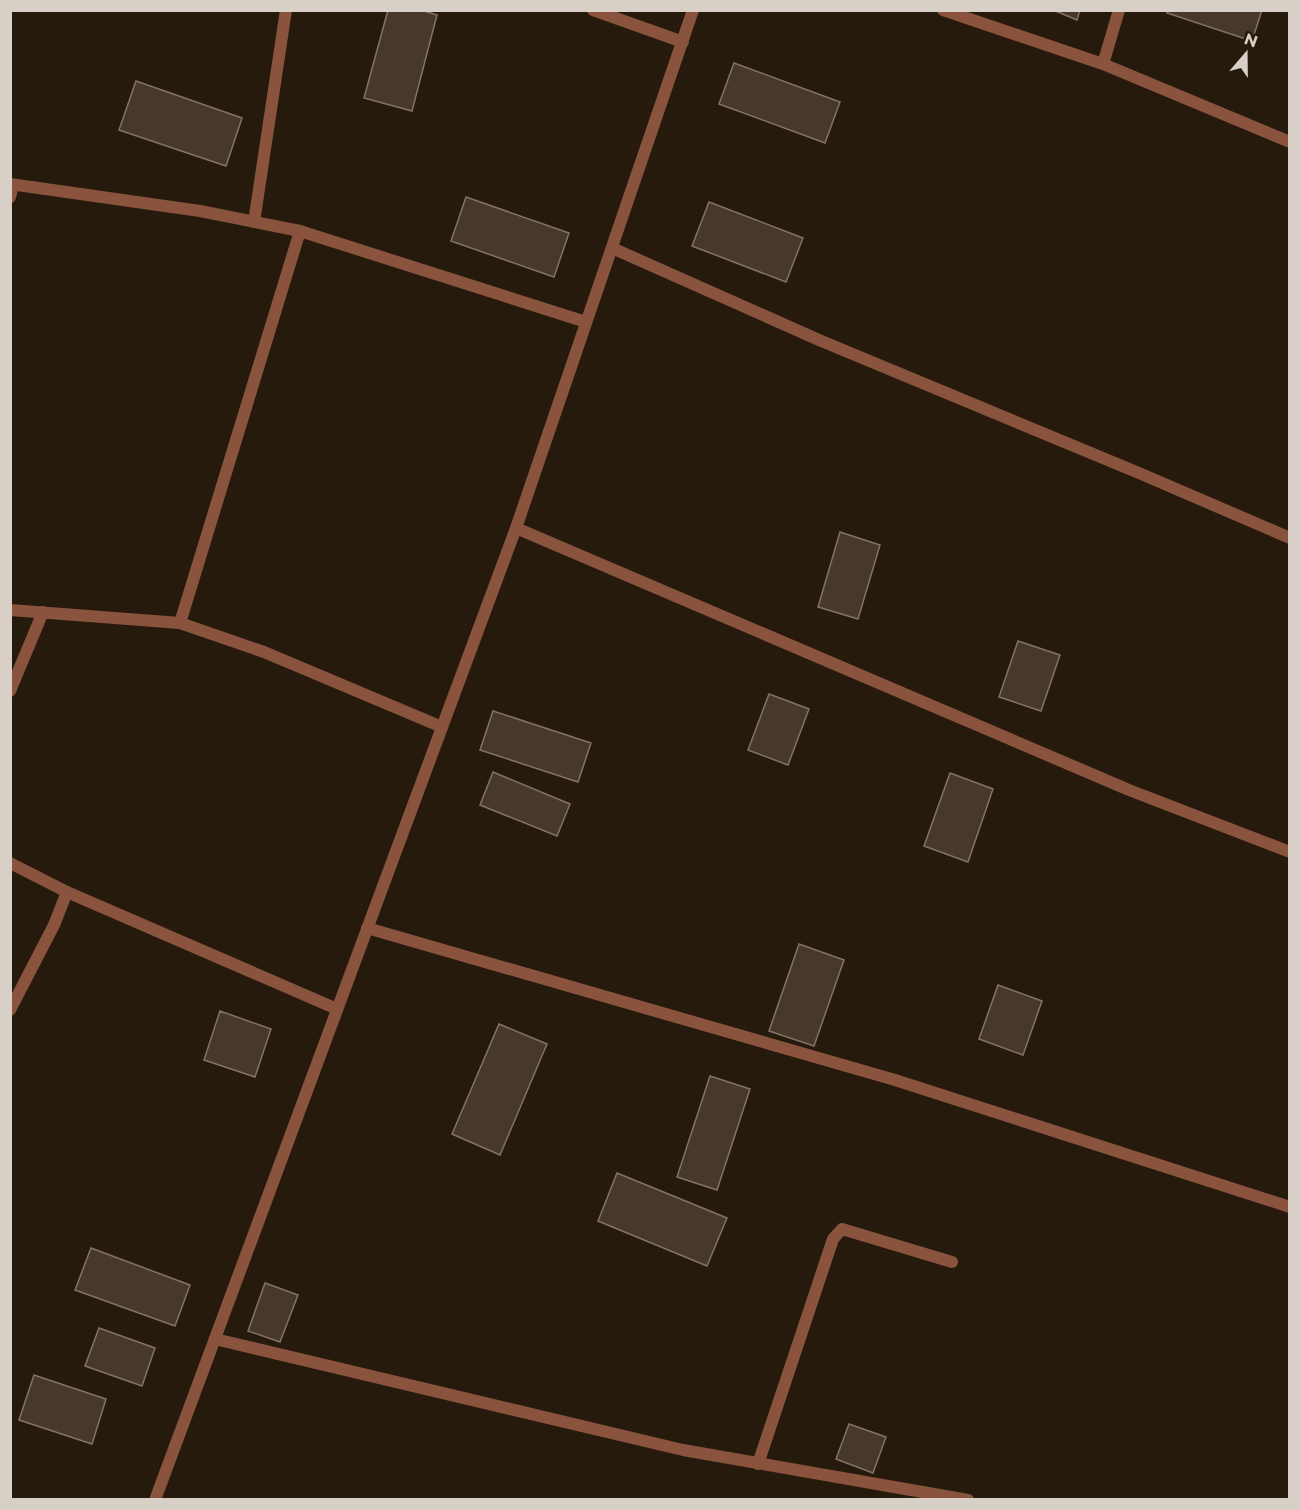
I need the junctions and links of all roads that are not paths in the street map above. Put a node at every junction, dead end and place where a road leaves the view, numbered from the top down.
1 (286, 10) edge
2 (593, 10) edge
3 (693, 10) edge
4 (944, 10) edge
5 (1119, 10) edge
6 (683, 42) junction
7 (1103, 64) junction
8 (1290, 142) edge
9 (11, 188) edge
10 (254, 222) junction
11 (300, 231) junction
12 (612, 248) junction
13 (586, 322) junction
14 (516, 528) junction
15 (1290, 538) edge
16 (10, 610) edge
17 (43, 612) junction
18 (180, 623) junction
19 (10, 691) edge
20 (442, 727) junction
21 (1290, 852) edge
22 (10, 863) edge
23 (68, 892) junction
24 (367, 928) junction
25 (338, 1009) junction
26 (10, 1010) edge
27 (1290, 1207) edge
28 (952, 1262) dead end
29 (215, 1339) junction
30 (758, 1464) junction
31 (155, 1500) edge
32 (968, 1500) edge

1 - 10 street
2 - 6 street
3 - 6 street
4 - 7 street
5 - 7 street
6 - 12 street
7 - 8 street
9 - 10 street
10 - 11 street
11 - 13 street
11 - 18 street
12 - 13 street
12 - 15 street
13 - 14 street
14 - 20 street
14 - 21 street
16 - 17 street
17 - 18 street
17 - 19 street
18 - 20 street
20 - 24 street
22 - 23 street
23 - 25 street
23 - 26 street
24 - 25 street
24 - 27 street
25 - 29 street
28 - 30 street
29 - 30 street
29 - 31 street
30 - 32 street

